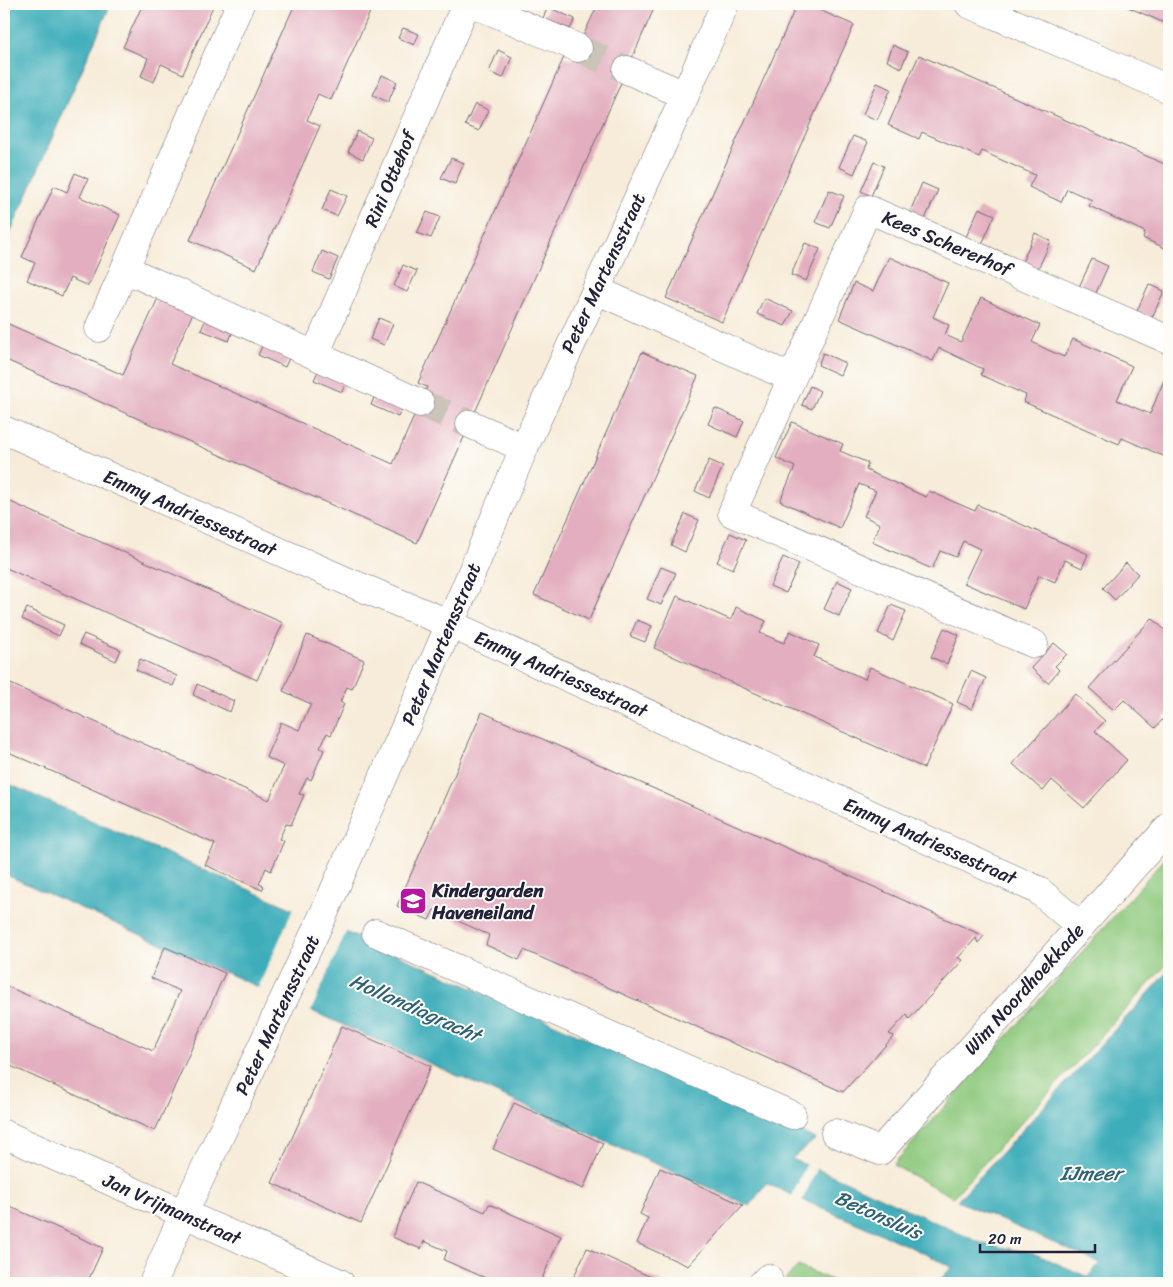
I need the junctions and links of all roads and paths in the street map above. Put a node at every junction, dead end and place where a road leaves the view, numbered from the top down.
1 (240, 4) edge
2 (466, 4) edge
3 (474, 4) edge
4 (725, 4) edge
5 (969, 4) edge
6 (578, 48) tunnel mouth
7 (627, 70) tunnel mouth
8 (1169, 89) edge
9 (685, 95) junction
10 (124, 269) junction
11 (596, 290) junction
12 (99, 328) dead end
13 (1169, 340) edge
14 (315, 355) junction
15 (792, 378) junction
16 (420, 403) tunnel mouth
17 (470, 424) tunnel mouth
18 (4, 430) edge
19 (524, 448) junction
20 (450, 624) junction
21 (1034, 644) dead end
22 (1169, 827) edge
23 (1080, 926) junction
24 (376, 933) dead end
25 (792, 1115) dead end
26 (834, 1133) dead end
27 (4, 1134) edge
28 (183, 1215) junction
29 (153, 1283) edge
30 (340, 1283) edge

1 - 10 street
2 - 14 street, Rini Ottehof
3 - 6 street
4 - 9 street, Peter Martensstraat
5 - 8 street
7 - 9 street
9 - 11 street, Peter Martensstraat
10 - 12 street
10 - 14 street
11 - 15 street
11 - 19 street, Peter Martensstraat
13 - 15 street, Kees Schererhof
14 - 16 street
15 - 21 street, Kees Schererhof
17 - 19 street
18 - 20 street, Emmy Andriessestraat
19 - 20 street, Peter Martensstraat
20 - 23 street, Emmy Andriessestraat
20 - 28 street, Peter Martensstraat
22 - 23 street, Wim Noordhoekkade
23 - 26 street, Wim Noordhoekkade
24 - 25 street
27 - 28 street, Jan Vrijmanstraat
28 - 29 street, Peter Martensstraat
28 - 30 street, Jan Vrijmanstraat

